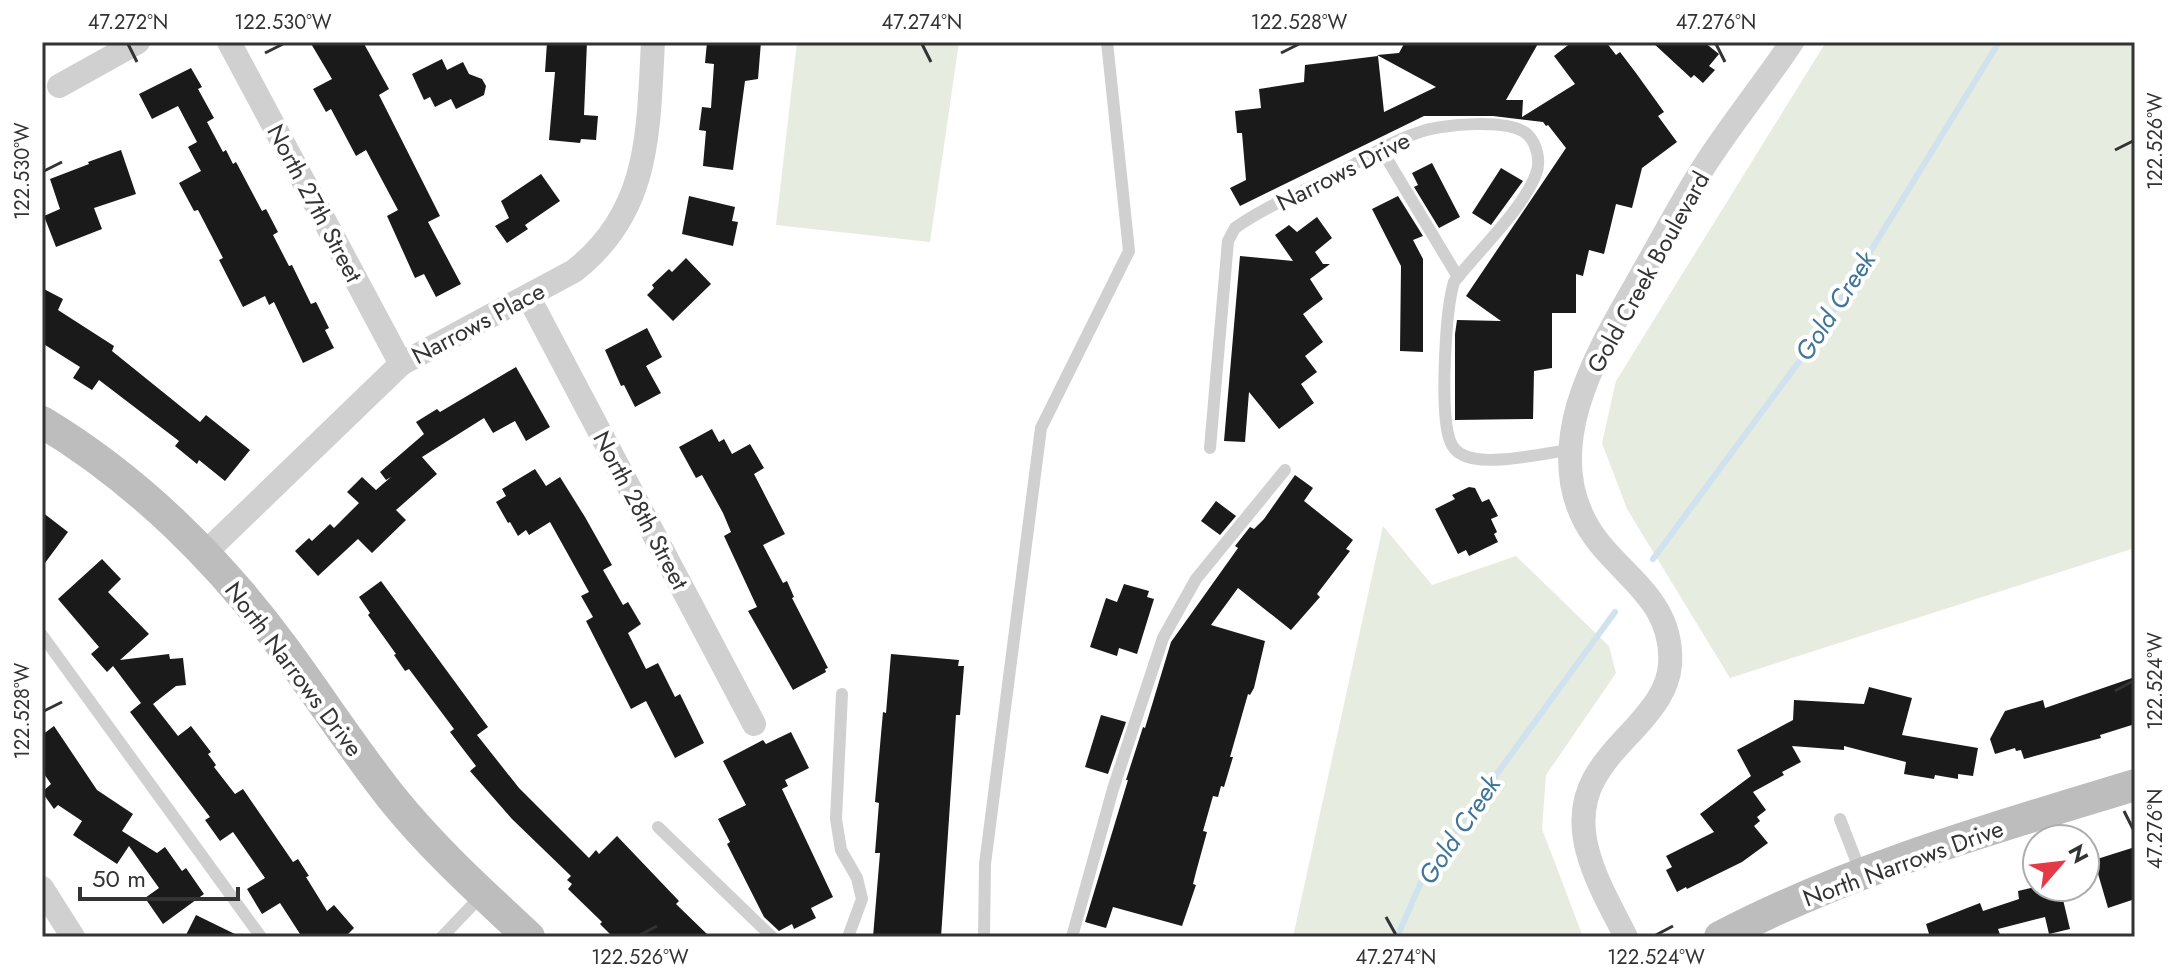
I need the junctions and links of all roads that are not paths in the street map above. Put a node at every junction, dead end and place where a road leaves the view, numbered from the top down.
1 (138, 42) edge
2 (229, 42) edge
3 (653, 42) edge
4 (1107, 42) edge
5 (1792, 42) edge
6 (59, 86) dead end
7 (1381, 149) junction
8 (1458, 277) junction
9 (528, 296) junction
10 (401, 364) junction
11 (42, 422) edge
12 (1210, 448) dead end
13 (1570, 450) junction
14 (1285, 470) dead end
15 (204, 554) junction
16 (42, 635) edge
17 (842, 694) dead end
18 (754, 724) dead end
19 (2135, 785) edge
20 (1840, 819) dead end
21 (658, 827) dead end
22 (1861, 873) junction
23 (42, 888) edge
24 (483, 894) junction
25 (73, 937) edge
26 (261, 937) edge
27 (442, 937) edge
28 (529, 937) edge
29 (772, 937) edge
30 (848, 937) edge
31 (984, 937) edge
32 (1072, 937) edge
33 (1626, 937) edge
34 (1720, 937) edge

1 - 6 street
2 - 10 street, North 27th Street
3 - 9 street, Narrows Place
4 - 31 lane
5 - 13 street, Gold Creek Boulevard
7 - 8 lane
7 - 8 lane, Narrows Drive
7 - 12 lane, Narrows Drive
8 - 13 lane, Narrows Drive
9 - 10 street, Narrows Place
9 - 18 street, North 28th Street
10 - 15 street, Narrows Place
11 - 15 main road, North Narrows Drive
13 - 33 street, Gold Creek Boulevard
14 - 32 lane
15 - 24 main road, North Narrows Drive
16 - 26 lane
17 - 30 lane
19 - 22 main road, North Narrows Drive
20 - 22 lane
21 - 29 lane
22 - 34 main road, North Narrows Drive
23 - 25 street
24 - 27 lane
24 - 28 main road, North Narrows Drive

